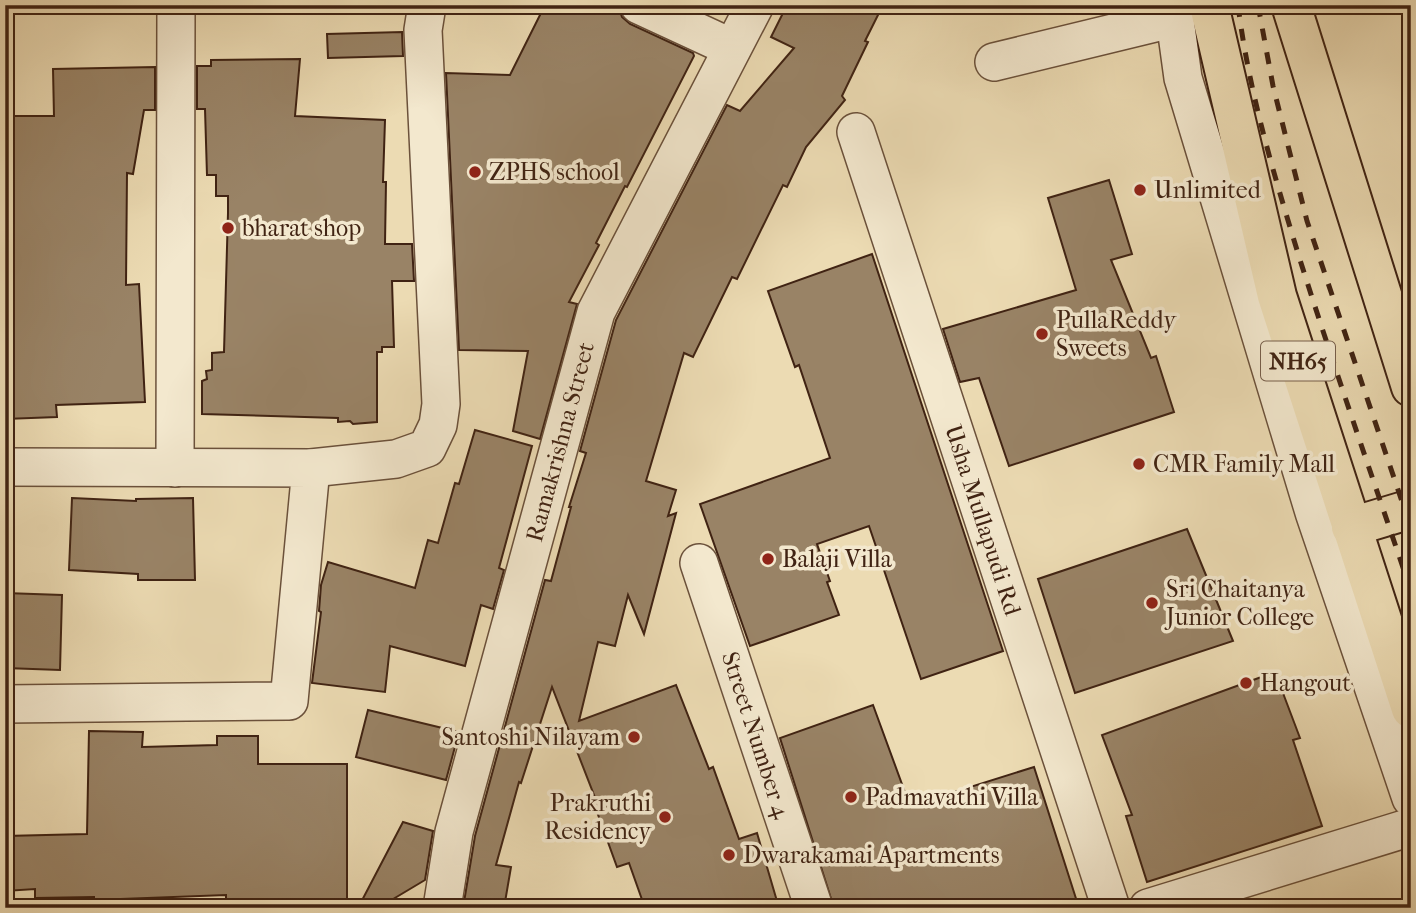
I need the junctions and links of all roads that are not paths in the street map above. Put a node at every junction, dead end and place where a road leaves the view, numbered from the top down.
1 (176, 5) edge
2 (427, 5) edge
3 (639, 5) edge
4 (755, 5) edge
5 (1290, 5) edge
6 (1186, 9) edge
7 (732, 48) junction
8 (993, 62) dead end
9 (856, 132) dead end
10 (1411, 387) edge
11 (5, 467) edge
12 (175, 468) junction
13 (311, 468) junction
14 (1411, 509) edge
15 (1351, 527) junction
16 (699, 563) dead end
17 (1404, 667) edge
18 (5, 704) edge
19 (1411, 709) edge
20 (1411, 798) edge
21 (1411, 827) edge
22 (442, 908) edge
23 (814, 908) edge
24 (1111, 908) edge
25 (1148, 908) edge

1 - 12 street
2 - 13 street
3 - 7 street
4 - 7 street, Ramakrishna Street
5 - 10 highway
6 - 8 street
6 - 15 highway, NH65
6 - 20 street
7 - 22 street, Ramakrishna Street
9 - 24 street, Usha Mullapudi Rd
11 - 12 street
12 - 13 street
13 - 18 street
14 - 15 highway
15 - 17 highway, NH65
16 - 23 street, Street Number 4
17 - 19 highway, NH65
21 - 25 street

